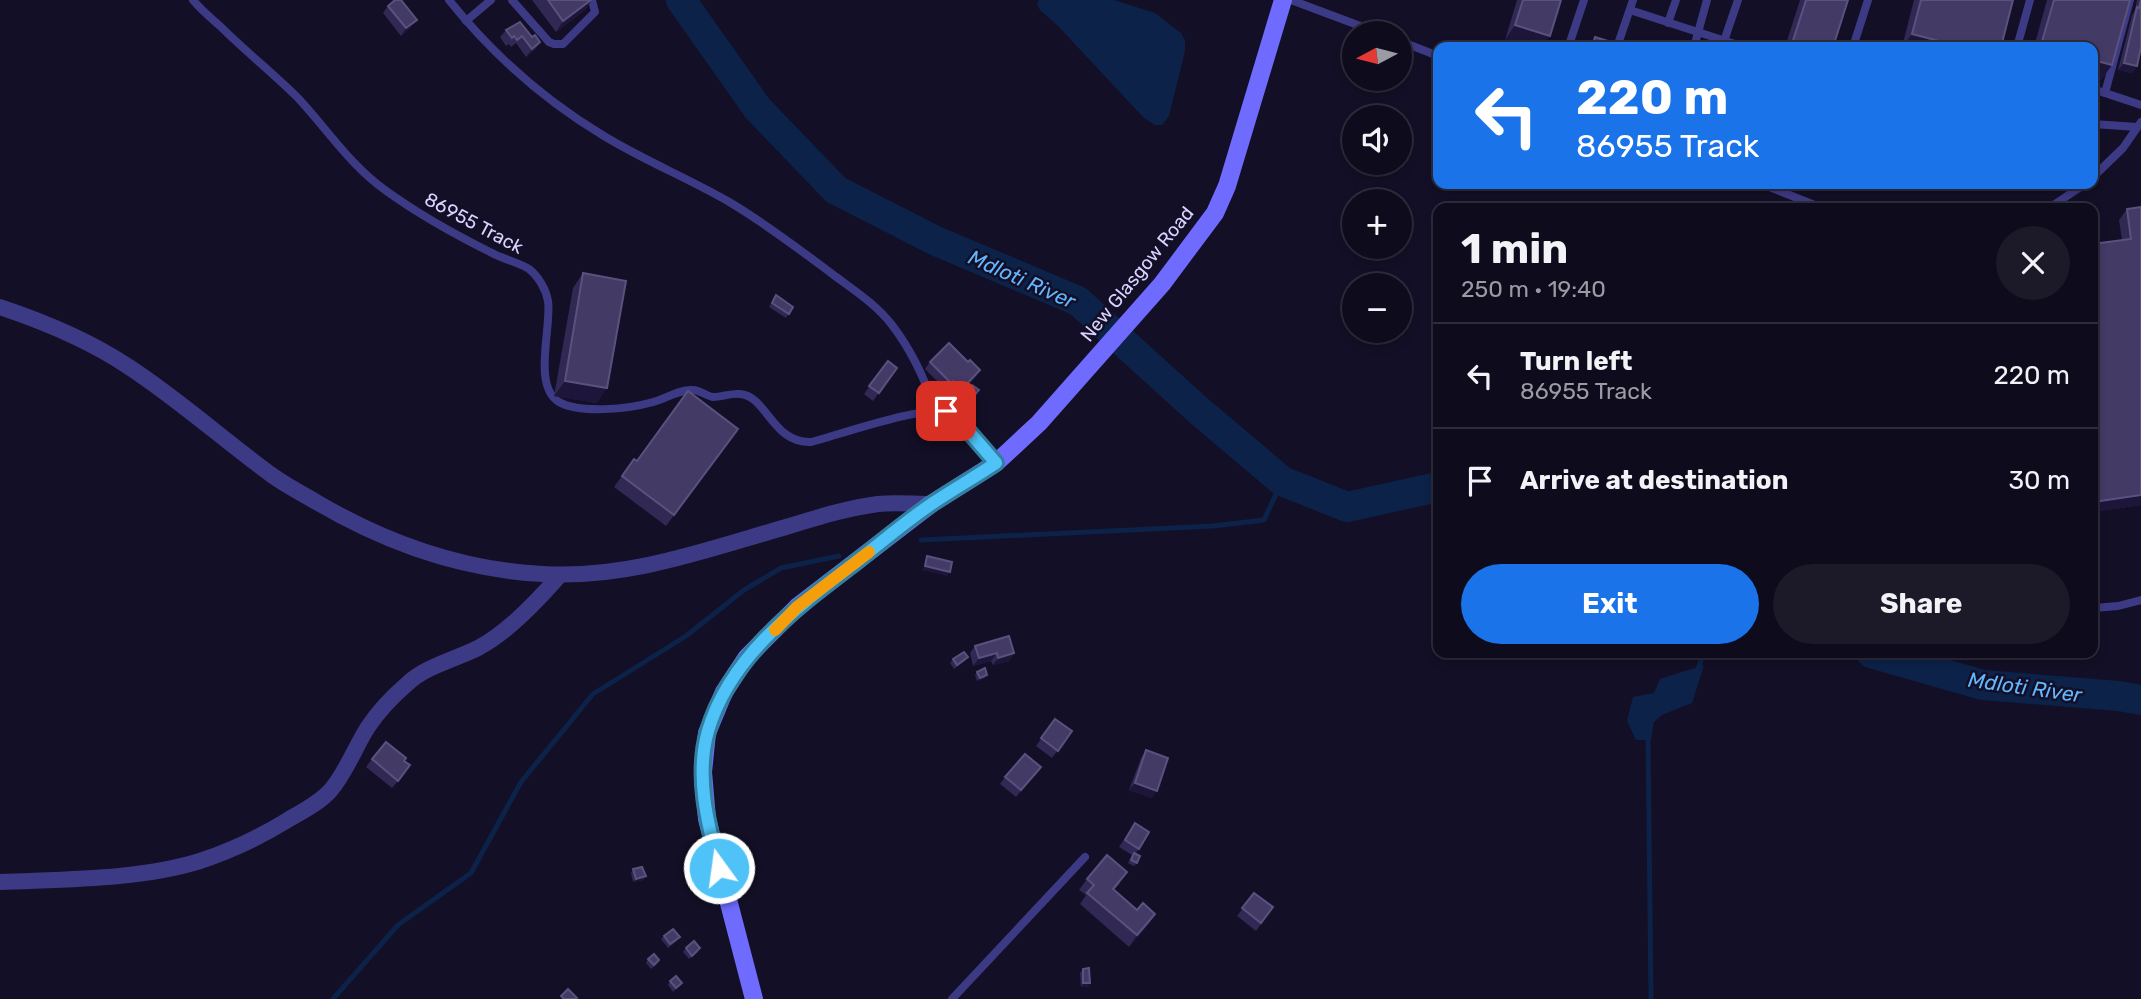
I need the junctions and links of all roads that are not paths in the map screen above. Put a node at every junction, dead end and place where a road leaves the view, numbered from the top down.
1 (193, 0) edge
2 (449, 0) edge
3 (491, 0) edge
4 (512, 0) edge
5 (592, 0) edge
6 (1283, 0) edge
7 (1291, 0) edge
8 (1584, 0) edge
9 (1633, 0) edge
10 (1675, 0) edge
11 (1707, 0) edge
12 (1738, 0) edge
13 (1868, 0) edge
14 (2030, 0) edge
15 (2130, 0) edge
16 (1630, 10) junction
17 (466, 21) junction
18 (1347, 21) edge
19 (1668, 23) junction
20 (1697, 33) junction
21 (1724, 41) junction
22 (1570, 42) edge
23 (1619, 42) edge
24 (1695, 42) edge
25 (1727, 42) edge
26 (1855, 42) edge
27 (2018, 42) edge
28 (1412, 46) edge
29 (1433, 54) edge
30 (2098, 91) edge
31 (2105, 93) junction
32 (2141, 105) edge
33 (2098, 124) edge
34 (2139, 124) edge
35 (2098, 172) edge
36 (1774, 189) edge
37 (2078, 189) edge
38 (1810, 203) edge
39 (2056, 203) edge
40 (0, 307) edge
41 (935, 410) junction
42 (996, 463) junction
43 (931, 504) junction
44 (560, 575) junction
45 (2141, 600) edge
46 (2098, 608) edge
47 (1085, 857) dead end
48 (0, 882) edge
49 (754, 999) edge
50 (952, 999) edge

1 - 41 lane, 86955 Track
2 - 17 lane
3 - 17 lane
4 - 5 lane
6 - 42 street, New Glasgow Road
7 - 18 lane
8 - 22 lane
9 - 16 lane
10 - 19 lane
11 - 20 lane
12 - 21 lane
13 - 26 lane
14 - 27 lane
15 - 31 lane
16 - 19 lane
16 - 23 lane
17 - 41 lane
19 - 20 lane
20 - 21 lane
20 - 24 lane
21 - 25 lane
28 - 29 lane
30 - 31 lane
31 - 32 lane
33 - 34 lane
34 - 35 lane
36 - 38 lane
37 - 39 lane
40 - 44 street
41 - 42 lane
42 - 43 street, New Glasgow Road
43 - 44 street
43 - 49 street, New Glasgow Road
44 - 48 street
45 - 46 lane
47 - 50 lane

